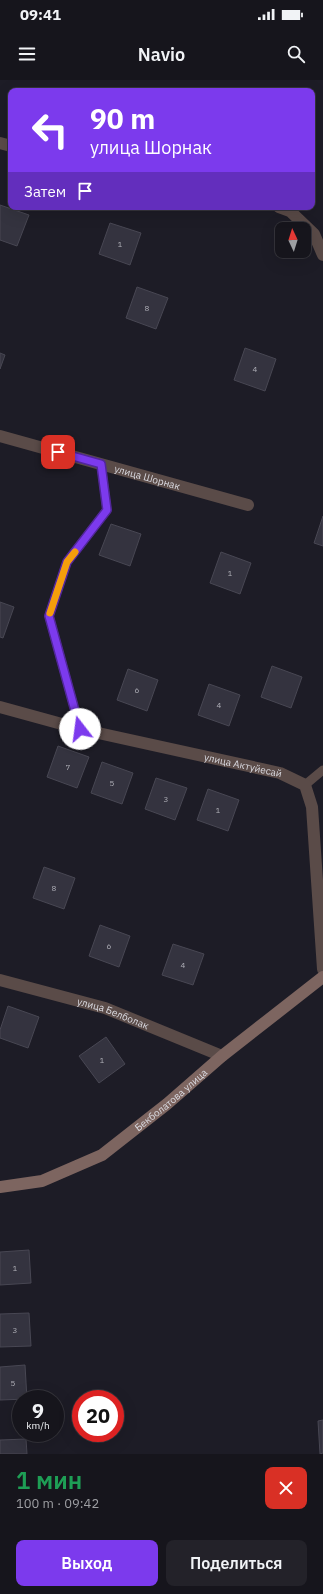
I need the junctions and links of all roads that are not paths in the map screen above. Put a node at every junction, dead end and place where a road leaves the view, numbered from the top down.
1 (287, 210) edge
2 (323, 256) edge
3 (0, 436) edge
4 (101, 464) junction
5 (248, 505) dead end
6 (0, 708) edge
7 (80, 729) junction
8 (323, 770) edge
9 (305, 785) junction
10 (323, 969) edge
11 (323, 977) edge
12 (0, 980) edge
13 (222, 1056) junction
14 (0, 1187) edge

1 - 2 street
3 - 4 street, улица Шорнак
4 - 5 street, улица Шорнак
4 - 7 lane
6 - 7 street, улица Актуйесай
7 - 9 street, улица Актуйесай
8 - 9 lane
9 - 10 street
11 - 13 street, Бекболатова улица
12 - 13 street, улица Белболак
13 - 14 street, Бекболатова улица

